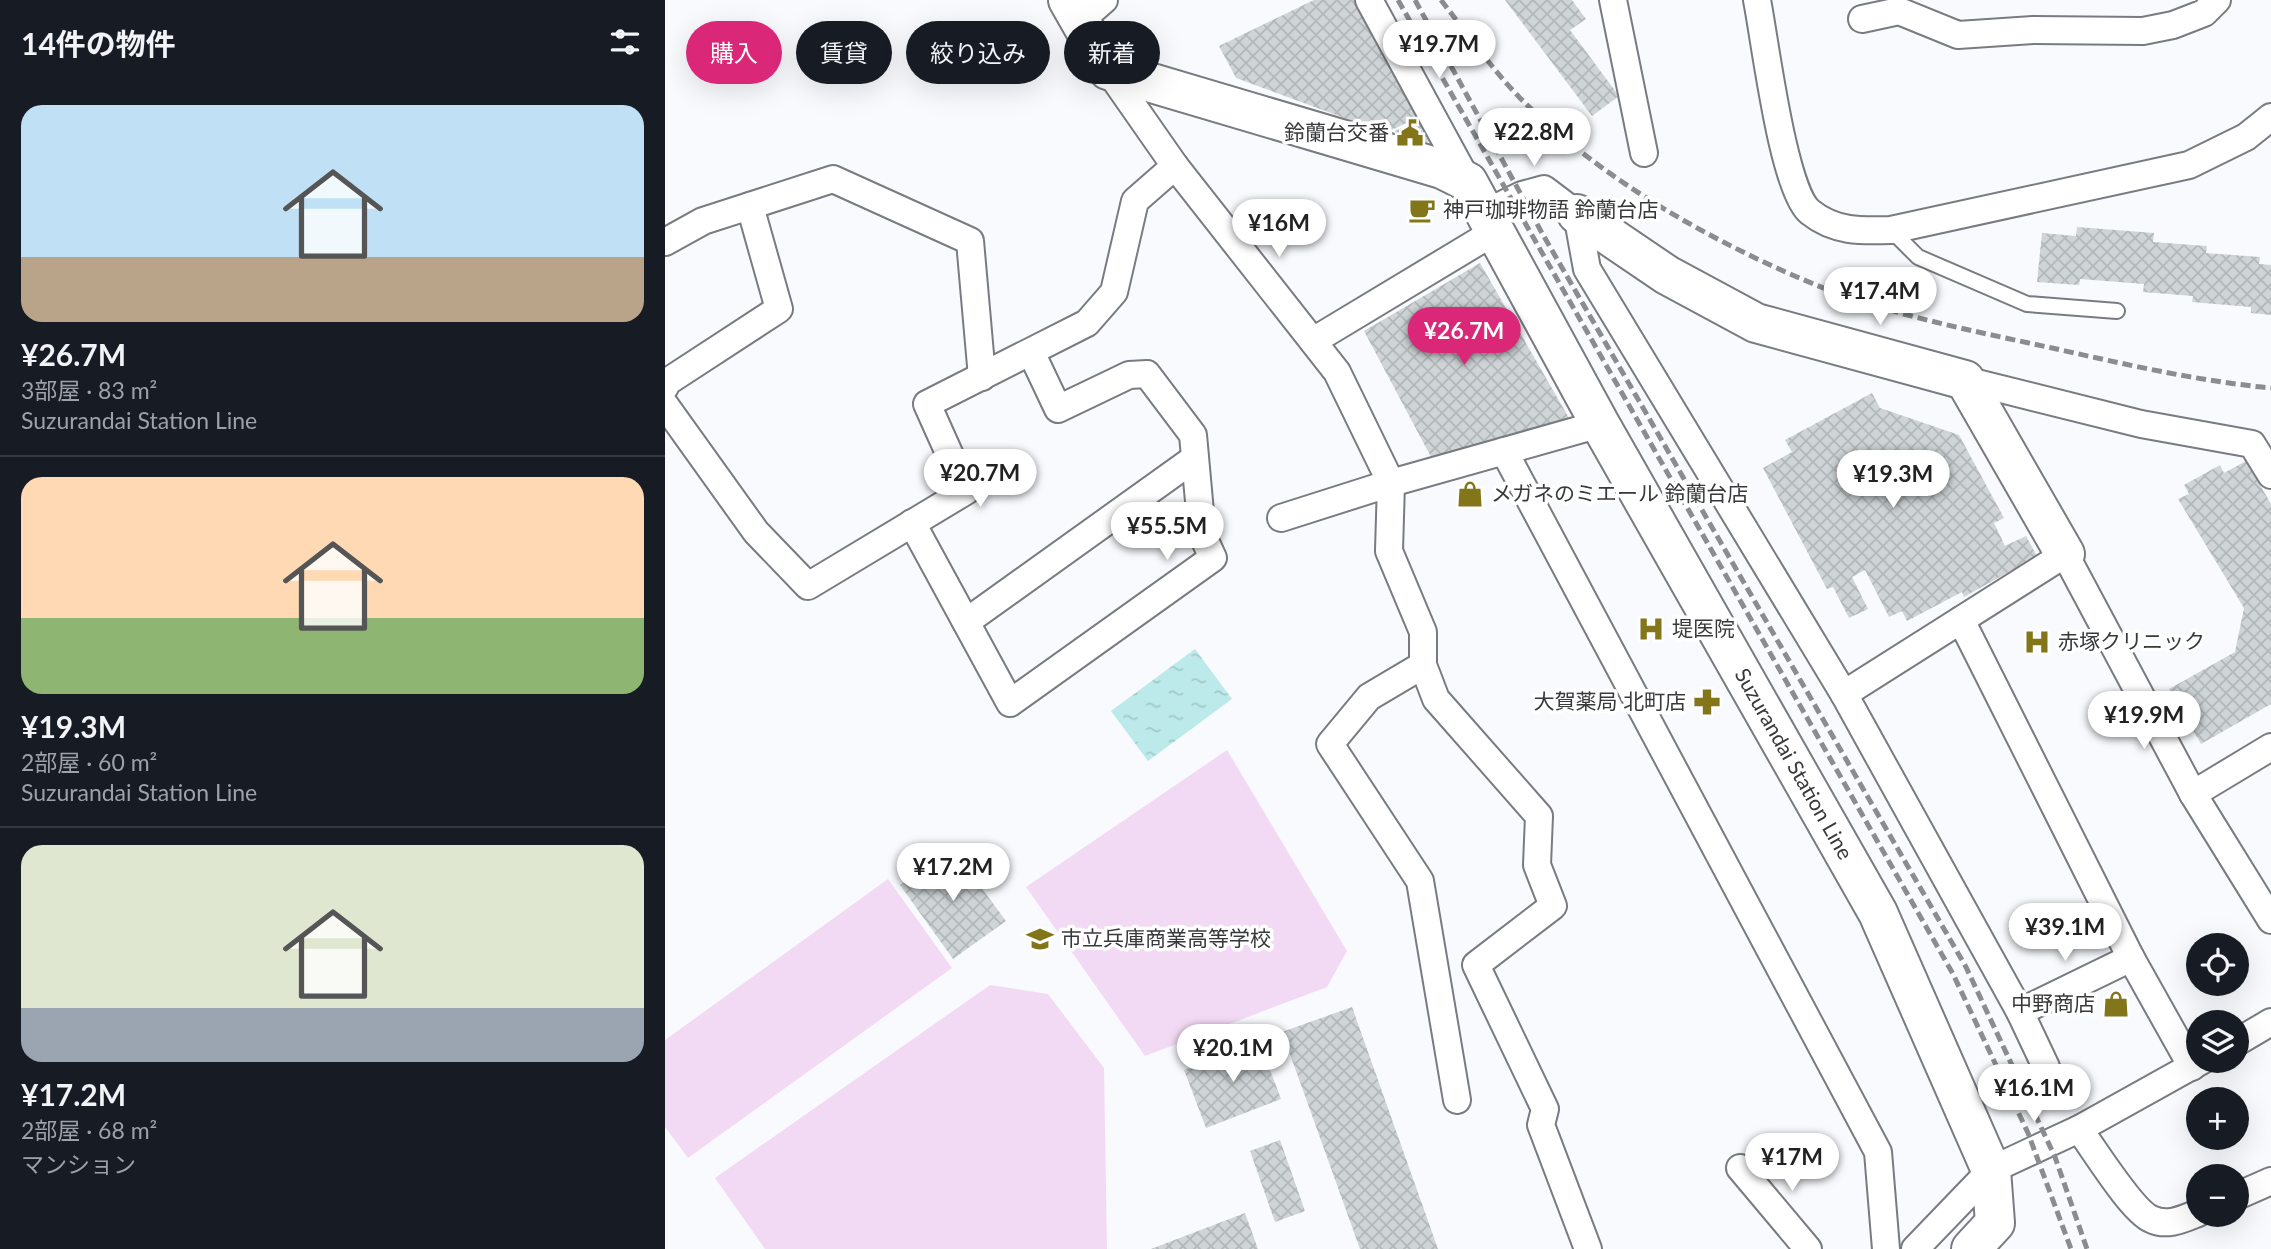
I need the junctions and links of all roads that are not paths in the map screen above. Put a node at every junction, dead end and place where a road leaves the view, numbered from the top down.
1 (1369, 0) edge
2 (1613, 0) edge
3 (1757, 0) edge
4 (2217, 0) edge
5 (1862, 19) dead end
6 (1117, 84) edge
7 (1152, 84) edge
8 (2271, 117) edge
9 (1644, 153) dead end
10 (1175, 166) junction
11 (750, 206) junction
12 (1482, 209) junction
13 (1577, 214) junction
14 (1891, 230) junction
15 (665, 242) edge
16 (2117, 311) dead end
17 (1313, 341) junction
18 (1031, 352) junction
19 (982, 377) junction
20 (1965, 380) junction
21 (665, 387) edge
22 (665, 405) edge
23 (1600, 424) junction
24 (1504, 451) junction
25 (1195, 458) junction
26 (2271, 475) edge
27 (1391, 483) junction
28 (1281, 518) dead end
29 (912, 523) junction
30 (2065, 554) junction
31 (1961, 620) junction
32 (967, 622) junction
33 (1423, 665) junction
34 (1845, 694) junction
35 (2271, 747) edge
36 (2193, 794) junction
37 (2271, 920) edge
38 (2131, 958) junction
39 (2020, 1012) junction
40 (2271, 1022) edge
41 (2249, 1035) edge
42 (2186, 1046) edge
43 (2046, 1067) dead end
44 (2186, 1070) edge
45 (1457, 1100) dead end
46 (2079, 1129) junction
47 (1740, 1168) dead end
48 (1991, 1170) junction
49 (2271, 1181) edge
50 (2249, 1191) edge
51 (2186, 1218) edge
52 (1588, 1249) edge
53 (1808, 1249) edge
54 (1886, 1249) edge
55 (1915, 1249) edge
56 (1971, 1249) edge

1 - 12 street
2 - 9 street
3 - 14 street
4 - 5 street
6 - 10 street
7 - 12 main road
8 - 14 street
10 - 17 street
10 - 18 street
11 - 15 street
11 - 19 street
11 - 21 street
12 - 13 street
12 - 17 street
12 - 23 main road, Suzurandai Station Line
13 - 20 main road
13 - 34 street
14 - 16 lane
17 - 27 street
18 - 19 street
18 - 25 street
19 - 29 street
20 - 26 street
20 - 30 main road
22 - 29 street
23 - 24 street
23 - 48 main road, Suzurandai Station Line
24 - 27 street
24 - 54 street
25 - 32 street
25 - 32 street
27 - 28 street
27 - 33 street
29 - 32 street
30 - 31 street
30 - 36 street
31 - 34 street
31 - 38 street
33 - 45 street
33 - 52 street
34 - 39 street
35 - 36 street
36 - 37 street
38 - 39 street
38 - 42 street
39 - 43 street
40 - 41 street
44 - 46 street
46 - 48 street
46 - 51 street
47 - 53 street
48 - 55 street
48 - 56 main road, Suzurandai Station Line
49 - 50 street

